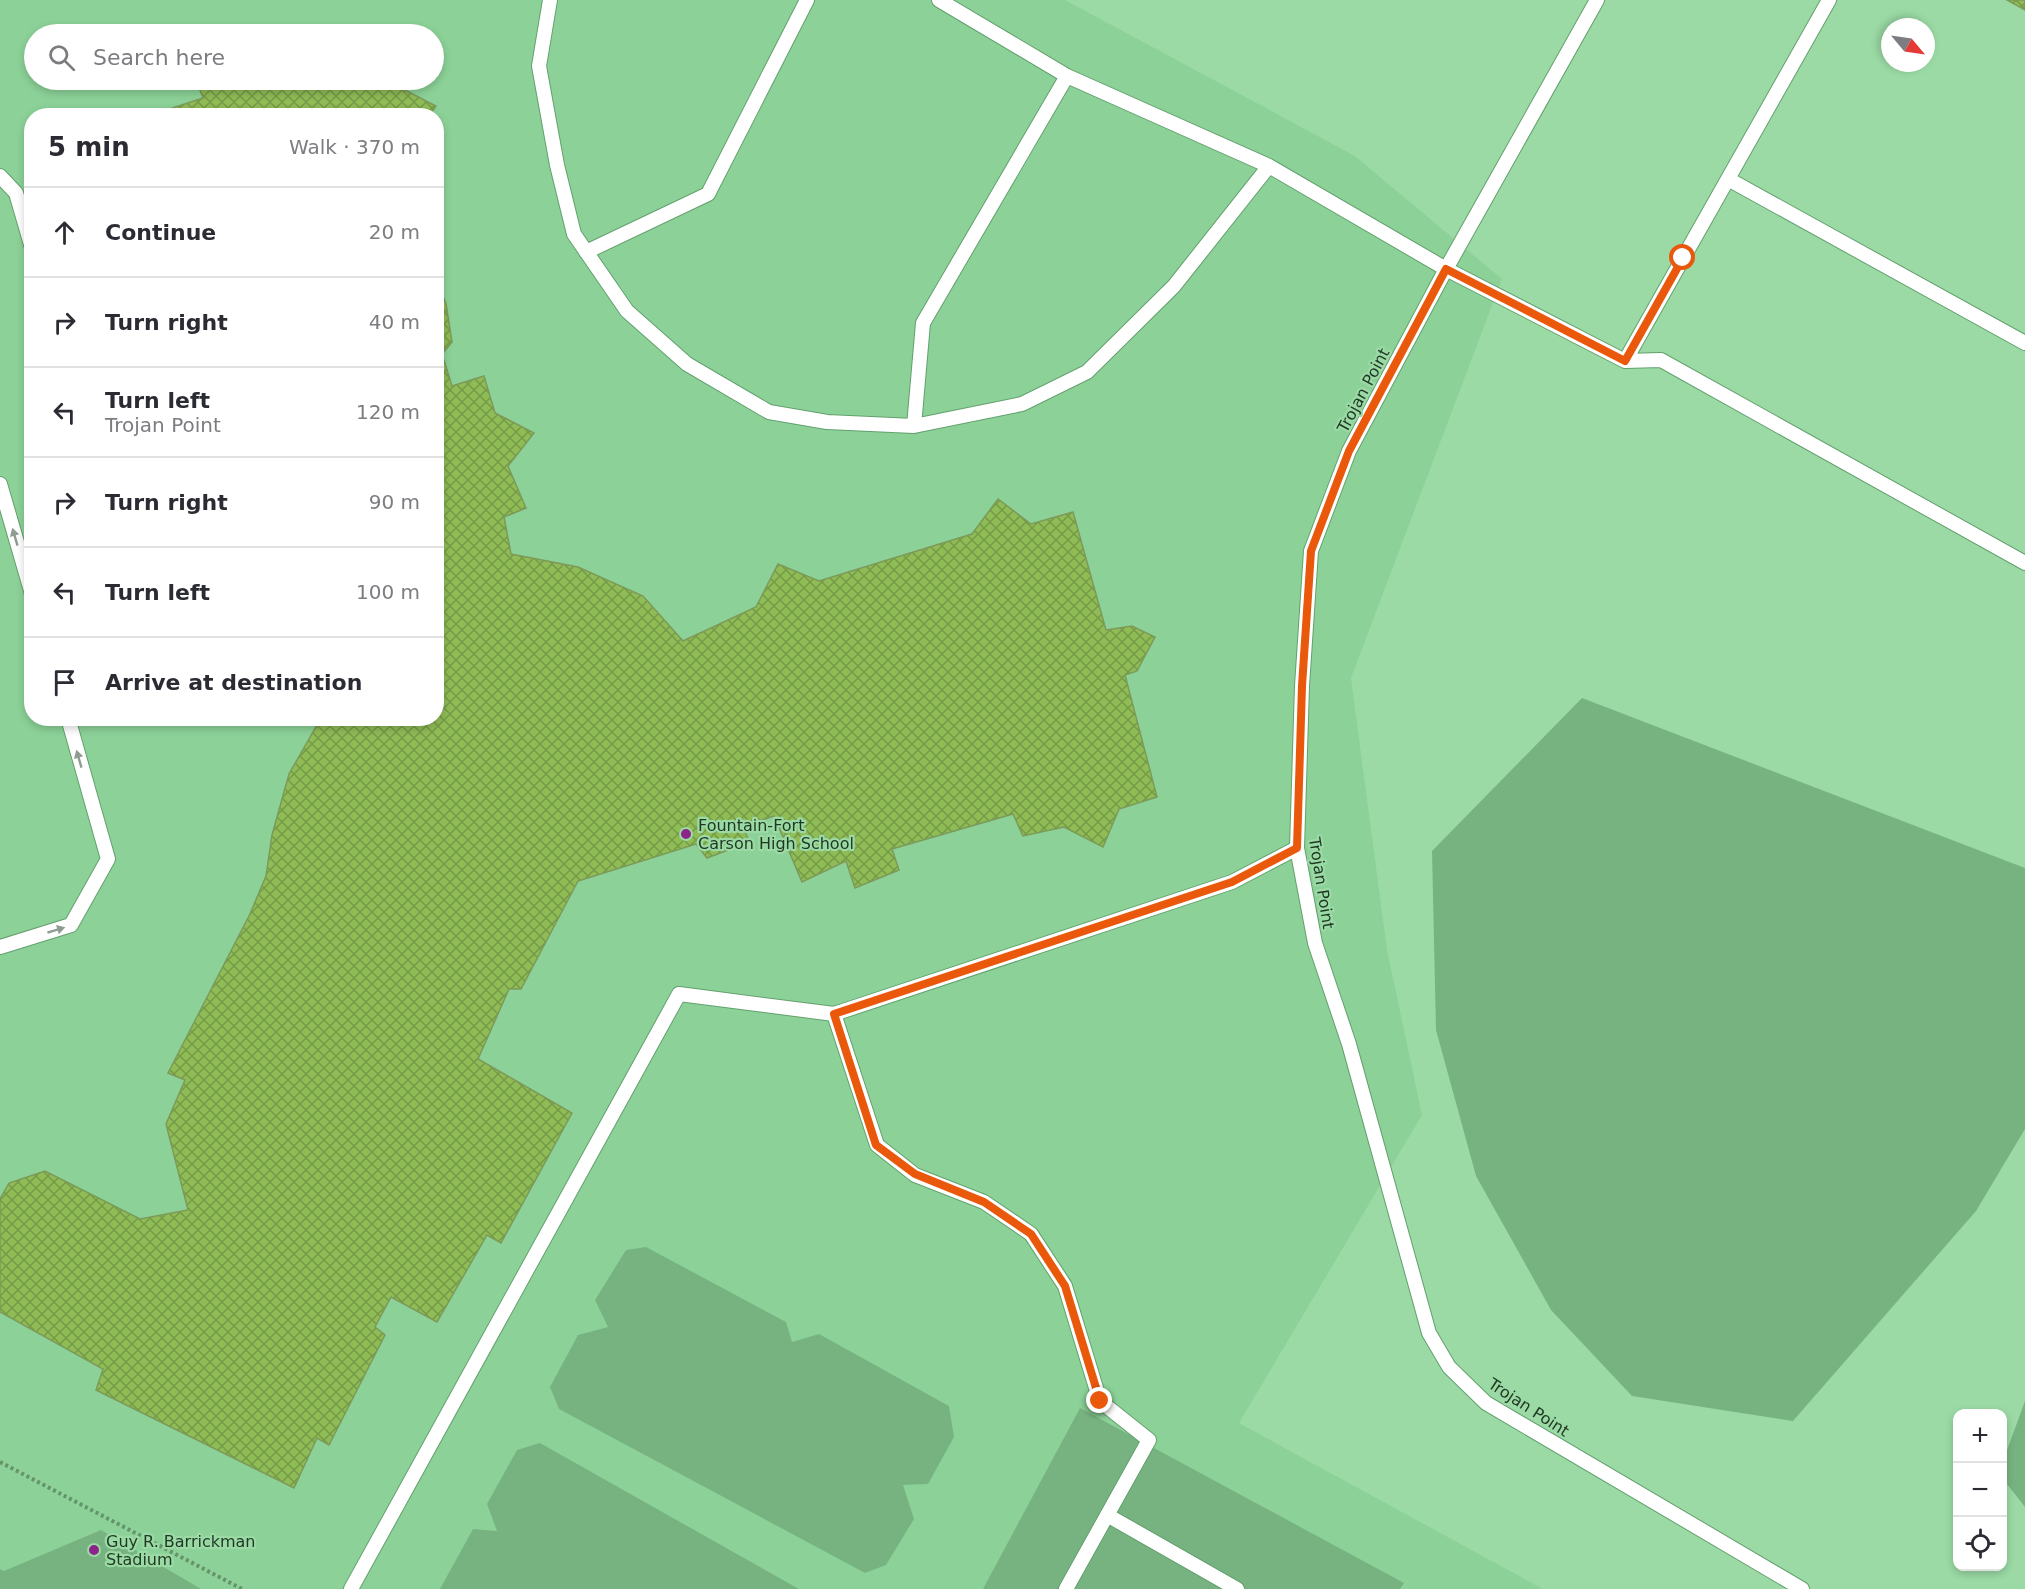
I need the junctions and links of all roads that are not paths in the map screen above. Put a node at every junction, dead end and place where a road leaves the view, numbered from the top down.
1 (550, 0) edge
2 (807, 0) edge
3 (939, 0) edge
4 (1597, 0) edge
5 (1829, 0) edge
6 (1067, 76) junction
7 (1269, 166) junction
8 (0, 176) edge
9 (1728, 179) junction
10 (24, 220) edge
11 (586, 252) junction
12 (1446, 269) junction
13 (2025, 343) edge
14 (1625, 361) junction
15 (914, 426) junction
16 (0, 484) edge
17 (2025, 564) edge
18 (24, 566) edge
19 (70, 726) edge
20 (1297, 848) junction
21 (0, 947) edge
22 (834, 1014) junction
23 (1107, 1515) junction
24 (351, 1589) edge
25 (1066, 1589) edge
26 (1237, 1589) edge
27 (1802, 1589) edge

1 - 11 lane
2 - 11 lane
3 - 6 lane
4 - 12 lane, Trojan Point
5 - 9 lane
6 - 7 lane
6 - 15 lane
7 - 12 lane
7 - 15 lane
8 - 10 lane
9 - 13 lane
9 - 14 lane
11 - 15 lane
12 - 14 lane
12 - 20 lane, Trojan Point
14 - 17 lane
18 -> 16 lane
21 -> 19 lane
20 - 22 lane
20 - 27 lane, Trojan Point
22 - 23 lane
22 - 24 lane
23 - 25 lane
23 - 26 lane

